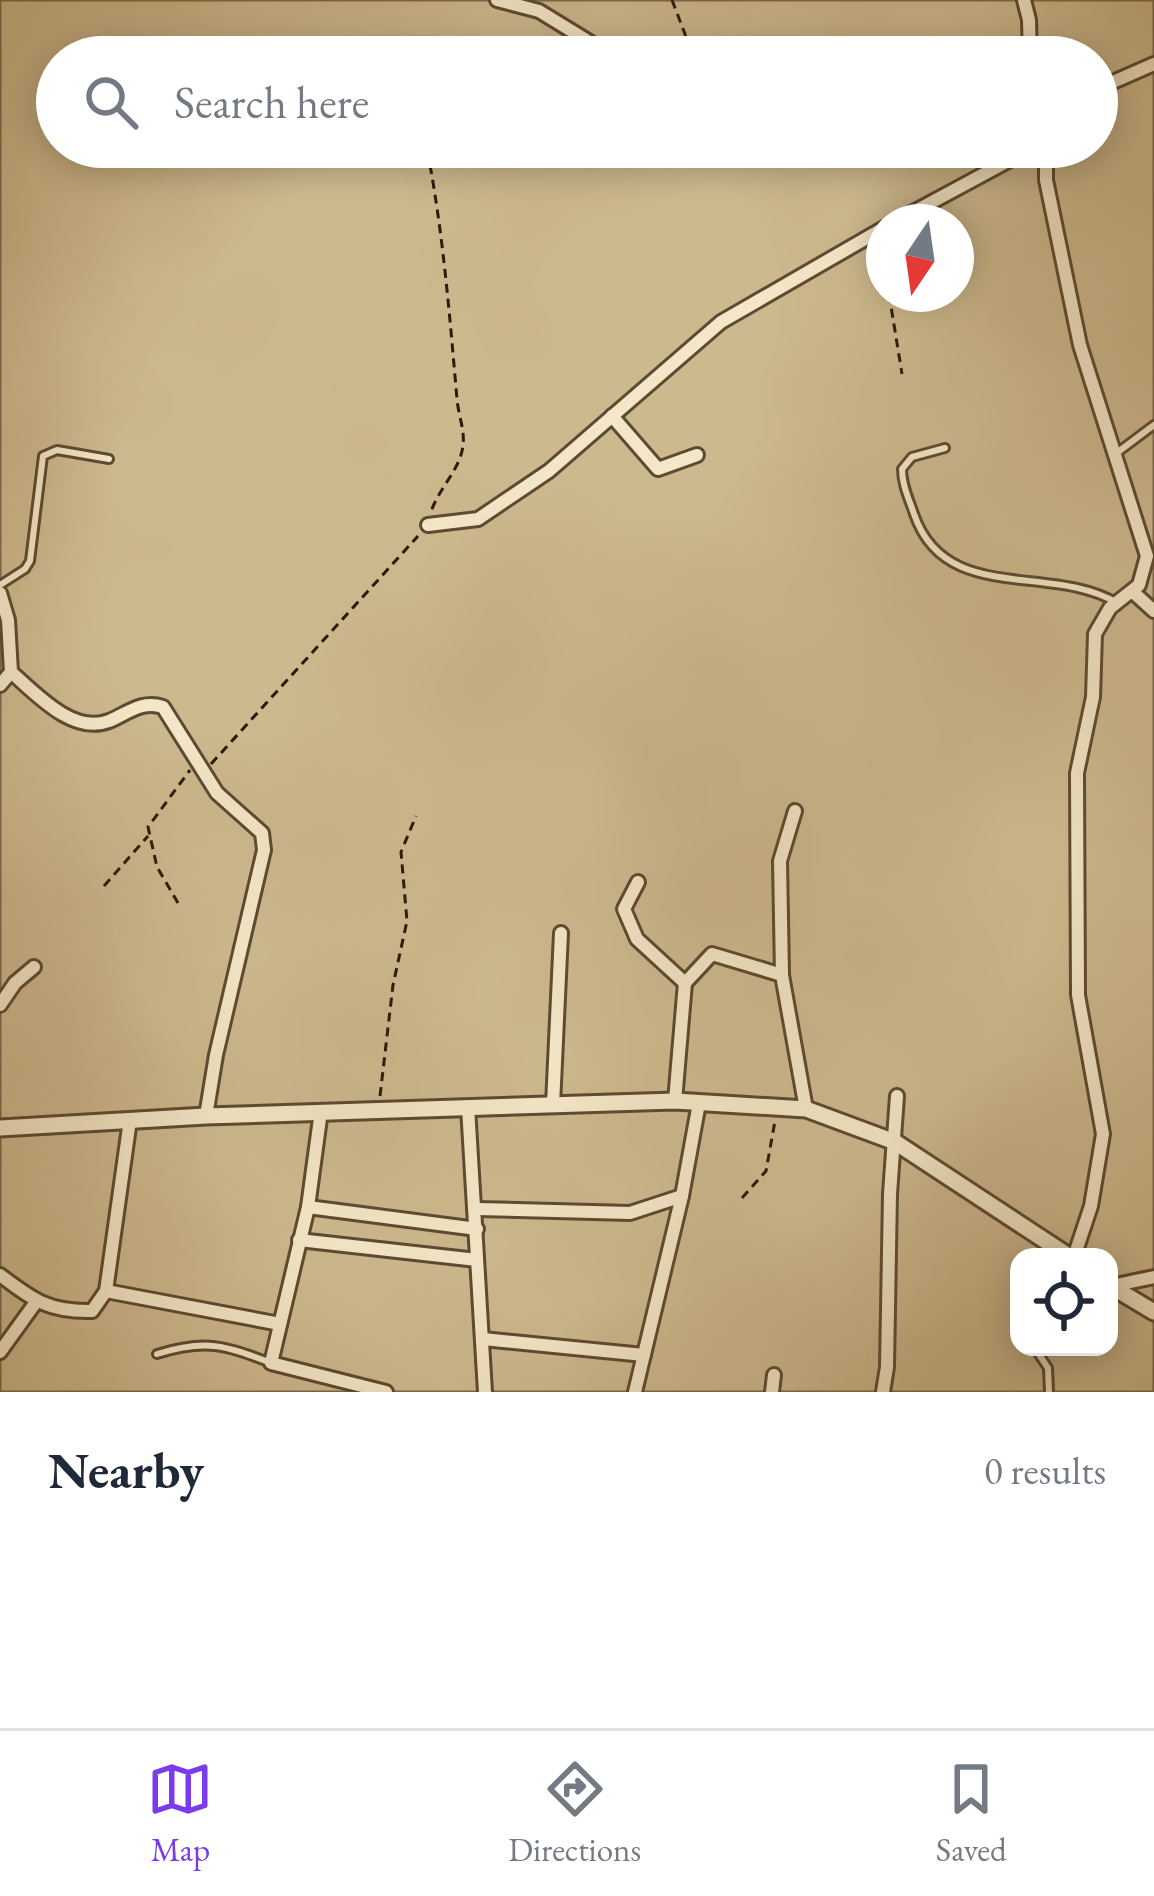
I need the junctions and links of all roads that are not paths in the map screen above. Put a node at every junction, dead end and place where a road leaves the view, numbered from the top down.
1 (497, 0) edge
2 (1024, 0) edge
3 (580, 36) edge
4 (1029, 36) edge
5 (1154, 64) edge
6 (1118, 80) edge
7 (995, 168) edge
8 (1046, 168) edge
9 (928, 204) edge
10 (866, 238) edge
11 (611, 416) junction
12 (1154, 425) edge
13 (945, 448) dead end
14 (697, 455) dead end
15 (1114, 455) junction
16 (109, 459) dead end
17 (428, 525) road end
18 (0, 590) edge
19 (1133, 592) junction
20 (1117, 603) junction
21 (1154, 611) edge
22 (10, 673) junction
23 (0, 686) edge
24 (795, 811) dead end
25 (638, 882) dead end
26 (561, 933) dead end
27 (34, 967) dead end
28 (782, 975) junction
29 (686, 983) junction
30 (0, 1005) edge
31 (897, 1096) dead end
32 (675, 1101) junction
33 (699, 1103) junction
34 (553, 1105) junction
35 (468, 1107) junction
36 (806, 1109) junction
37 (321, 1112) junction
38 (206, 1116) junction
39 (130, 1120) junction
40 (0, 1128) edge
41 (895, 1142) junction
42 (682, 1196) junction
43 (308, 1207) junction
44 (477, 1209) junction
45 (477, 1229) junction
46 (299, 1240) junction
47 (1058, 1248) edge
48 (1075, 1248) edge
49 (477, 1260) junction
50 (0, 1275) edge
51 (1154, 1277) edge
52 (1118, 1284) edge
53 (1118, 1291) edge
54 (106, 1292) junction
55 (36, 1302) junction
56 (1154, 1312) edge
57 (280, 1324) junction
58 (483, 1339) junction
59 (0, 1352) edge
60 (157, 1354) dead end
61 (644, 1355) junction
62 (1040, 1356) edge
63 (271, 1363) junction
64 (775, 1375) dead end
65 (386, 1392) edge
66 (485, 1392) edge
67 (635, 1392) edge
68 (772, 1392) edge
69 (883, 1392) edge
70 (1049, 1392) edge

1 - 3 street
2 - 4 street
5 - 6 street
7 - 9 street
8 - 15 street
10 - 11 street
11 - 14 street
11 - 17 street
12 - 15 lane
13 - 20 lane
15 - 19 street
16 - 18 lane
18 - 22 street
19 - 20 street
19 - 21 street
20 - 48 street
22 - 23 street
22 - 38 street
24 - 28 street
25 - 29 street
26 - 34 street
27 - 30 street
28 - 29 street
28 - 36 street
29 - 32 street
31 - 41 street
32 - 33 street
32 - 34 street
33 - 36 street
33 - 42 street
34 - 35 street
35 - 37 street
35 - 44 street
36 - 41 street
37 - 38 street
37 - 43 street
38 - 39 street
39 - 40 street
39 - 54 street
41 - 47 street
41 - 69 street
42 - 44 street
42 - 61 street
43 - 45 street
43 - 46 street
44 - 45 street
45 - 49 street
46 - 49 street
46 - 57 street
49 - 58 street
50 - 55 street
51 - 52 street
53 - 56 street
54 - 55 street
54 - 57 street
55 - 59 street
57 - 63 street
58 - 61 street
58 - 66 street
60 - 63 lane
61 - 67 street
62 - 70 lane
63 - 65 street
64 - 68 street

